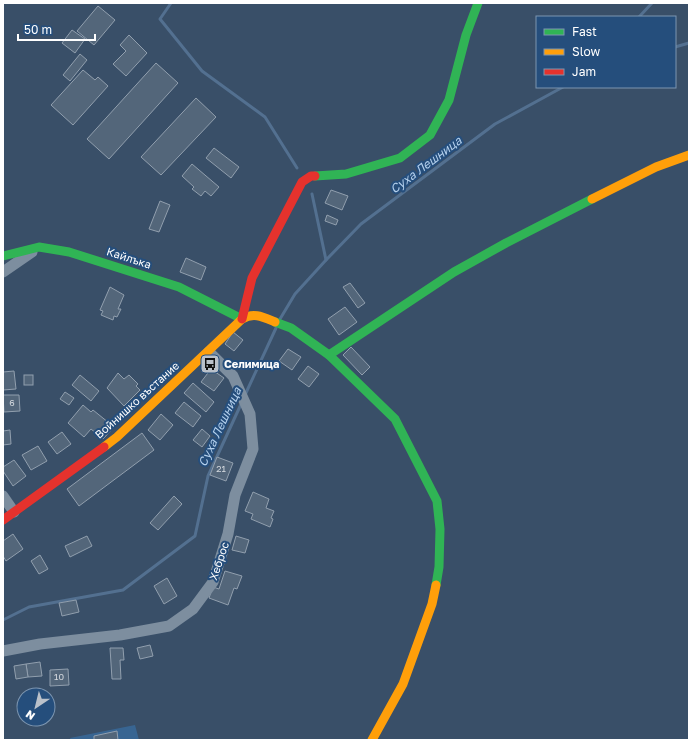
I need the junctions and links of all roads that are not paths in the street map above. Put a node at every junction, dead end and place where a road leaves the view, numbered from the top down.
1 (478, 3) edge
2 (689, 155) edge
3 (39, 247) junction
4 (3, 256) edge
5 (3, 272) edge
6 (242, 319) junction
7 (209, 352) junction
8 (329, 355) junction
9 (3, 496) edge
10 (14, 512) junction
11 (3, 520) edge
12 (3, 651) edge
13 (372, 740) edge

1 - 6 street
2 - 8 street
3 - 4 street, Кайлъка
3 - 5 street
3 - 6 street, Кайлъка
6 - 7 street, Войнишко въстание
6 - 8 street
7 - 10 street, Войнишко въстание
7 - 12 street, Хеброс
8 - 13 street
9 - 10 street
10 - 11 street, Войнишко въстание

